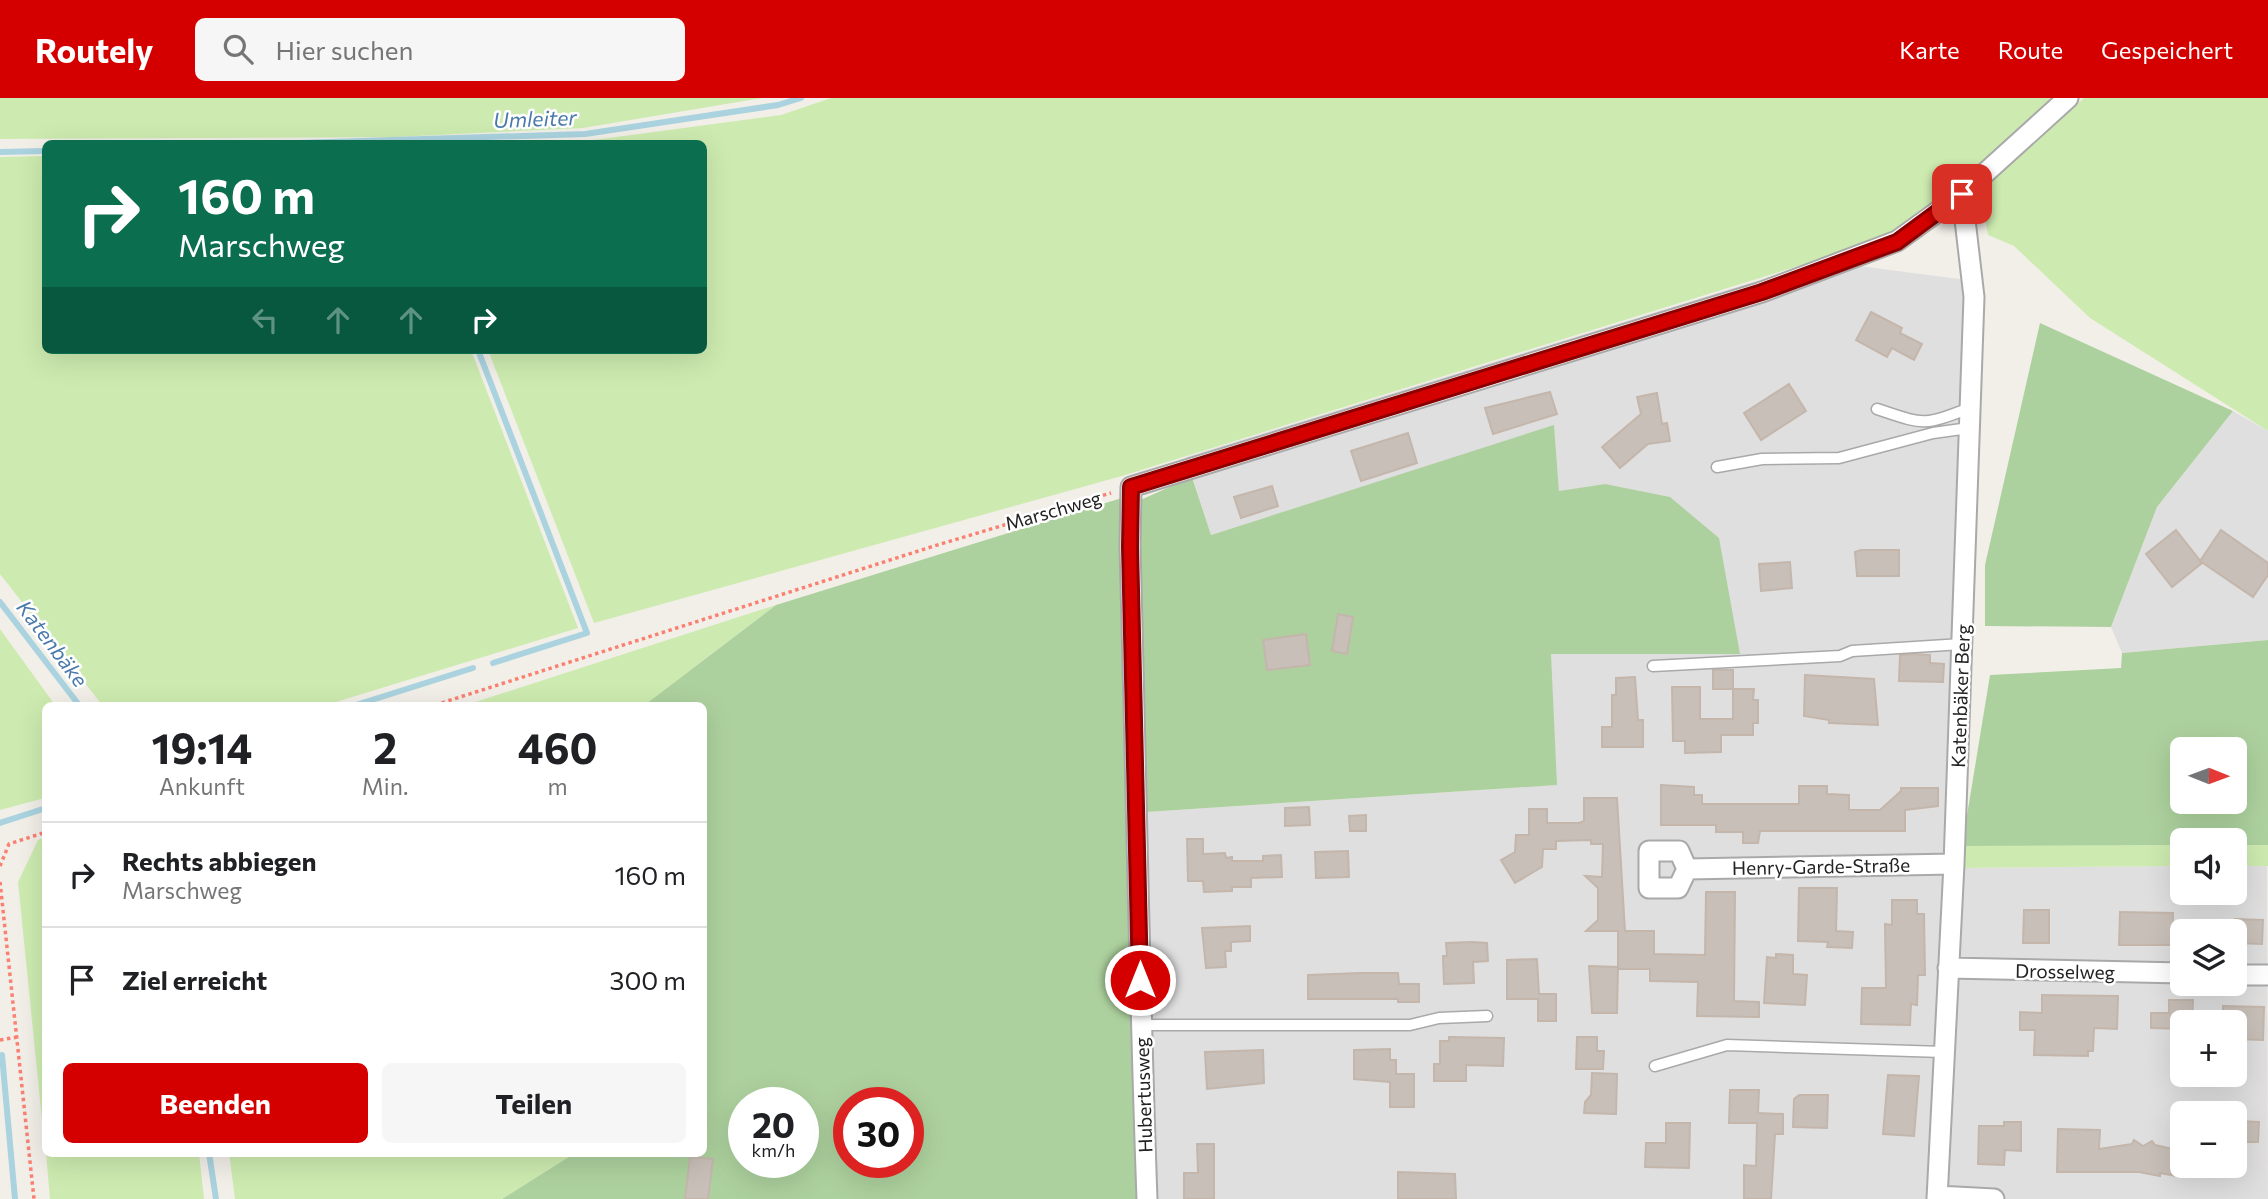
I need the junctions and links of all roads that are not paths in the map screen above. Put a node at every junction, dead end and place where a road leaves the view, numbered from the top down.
1 (2068, 98) edge
2 (1962, 194) junction
3 (1877, 409) dead end
4 (1970, 418) junction
5 (1717, 467) dead end
6 (1962, 645) junction
7 (1653, 666) dead end
8 (1954, 864) junction
9 (1687, 869) dead end
10 (1948, 968) junction
11 (2170, 973) edge
12 (2247, 975) edge
13 (2268, 975) edge
14 (1487, 1016) dead end
15 (1140, 1025) junction
16 (1943, 1052) junction
17 (1655, 1066) dead end
18 (1937, 1198) edge
19 (1147, 1199) edge
20 (1994, 1199) edge

1 - 2 street
2 - 4 street, Katenbäker Berg
2 - 15 street, Hubertusweg
3 - 4 lane
4 - 5 lane
4 - 6 street, Katenbäker Berg
6 - 7 lane
6 - 8 street, Katenbäker Berg
8 - 9 street, Henry-Garde-Straße
8 - 10 street, Katenbäker Berg
10 - 11 street, Drosselweg
10 - 16 street, Katenbäker Berg
12 - 13 street
14 - 15 lane
15 - 19 street, Hubertusweg
16 - 17 lane
16 - 18 street, Katenbäker Berg
18 - 20 street

